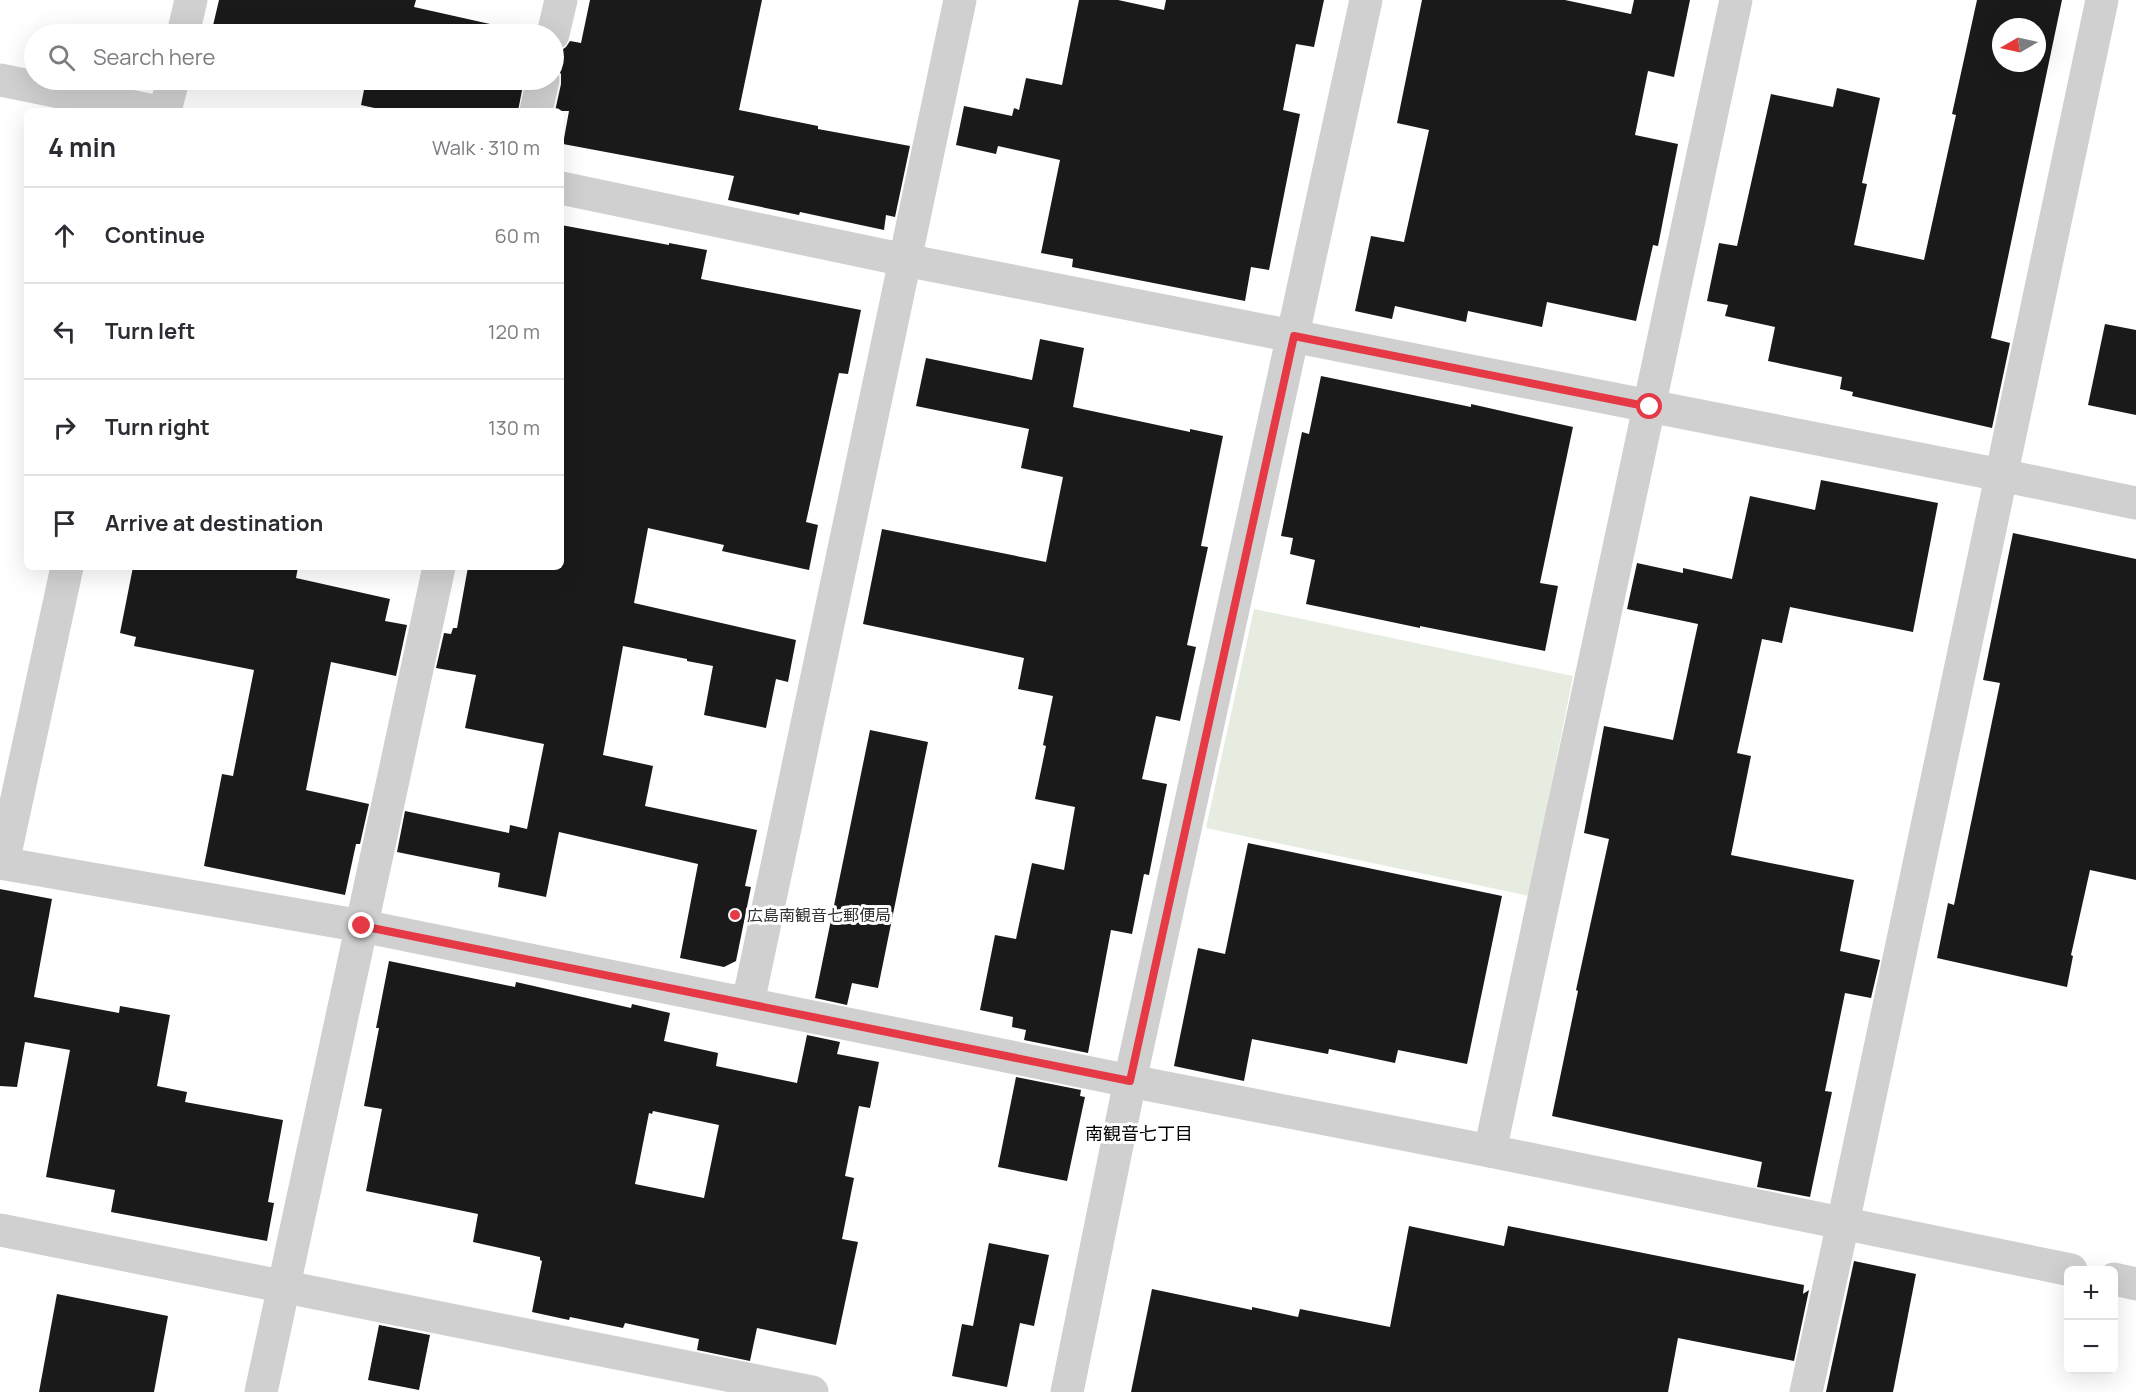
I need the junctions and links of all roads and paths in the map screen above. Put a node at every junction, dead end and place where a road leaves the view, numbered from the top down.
1 (191, 0) edge
2 (561, 0) edge
3 (960, 0) edge
4 (1366, 0) edge
5 (1736, 0) edge
6 (2102, 0) edge
7 (185, 24) edge
8 (555, 24) edge
9 (0, 80) edge
10 (24, 85) edge
11 (50, 90) edge
12 (170, 90) edge
13 (541, 90) edge
14 (139, 108) edge
15 (166, 108) edge
16 (538, 108) edge
17 (564, 189) edge
18 (905, 260) junction
19 (1294, 336) junction
20 (1650, 407) junction
21 (2001, 475) junction
22 (2136, 503) edge
23 (66, 570) edge
24 (438, 570) edge
25 (2, 863) edge
26 (362, 926) junction
27 (748, 1003) junction
28 (1130, 1081) junction
29 (1490, 1151) junction
30 (1843, 1223) junction
31 (0, 1230) edge
32 (2064, 1269) edge
33 (2118, 1280) edge
34 (2136, 1284) edge
35 (283, 1288) junction
36 (261, 1392) edge
37 (812, 1392) edge
38 (1067, 1392) edge
39 (1806, 1392) edge

1 - 7 street
2 - 8 street
3 - 18 street
4 - 19 street
5 - 20 street
6 - 21 street
9 - 10 street
11 - 14 street
12 - 15 street
13 - 16 street
17 - 18 street
18 - 19 street
18 - 27 street
19 - 20 street
19 - 28 street
20 - 21 street
20 - 29 street
21 - 22 street
21 - 30 street
23 - 25 street
24 - 26 street
25 - 26 street
26 - 27 street
26 - 35 street
27 - 28 street
28 - 29 street
28 - 38 street
29 - 30 street
30 - 32 street
30 - 39 street
31 - 35 street
33 - 34 street
35 - 36 street
35 - 37 street

